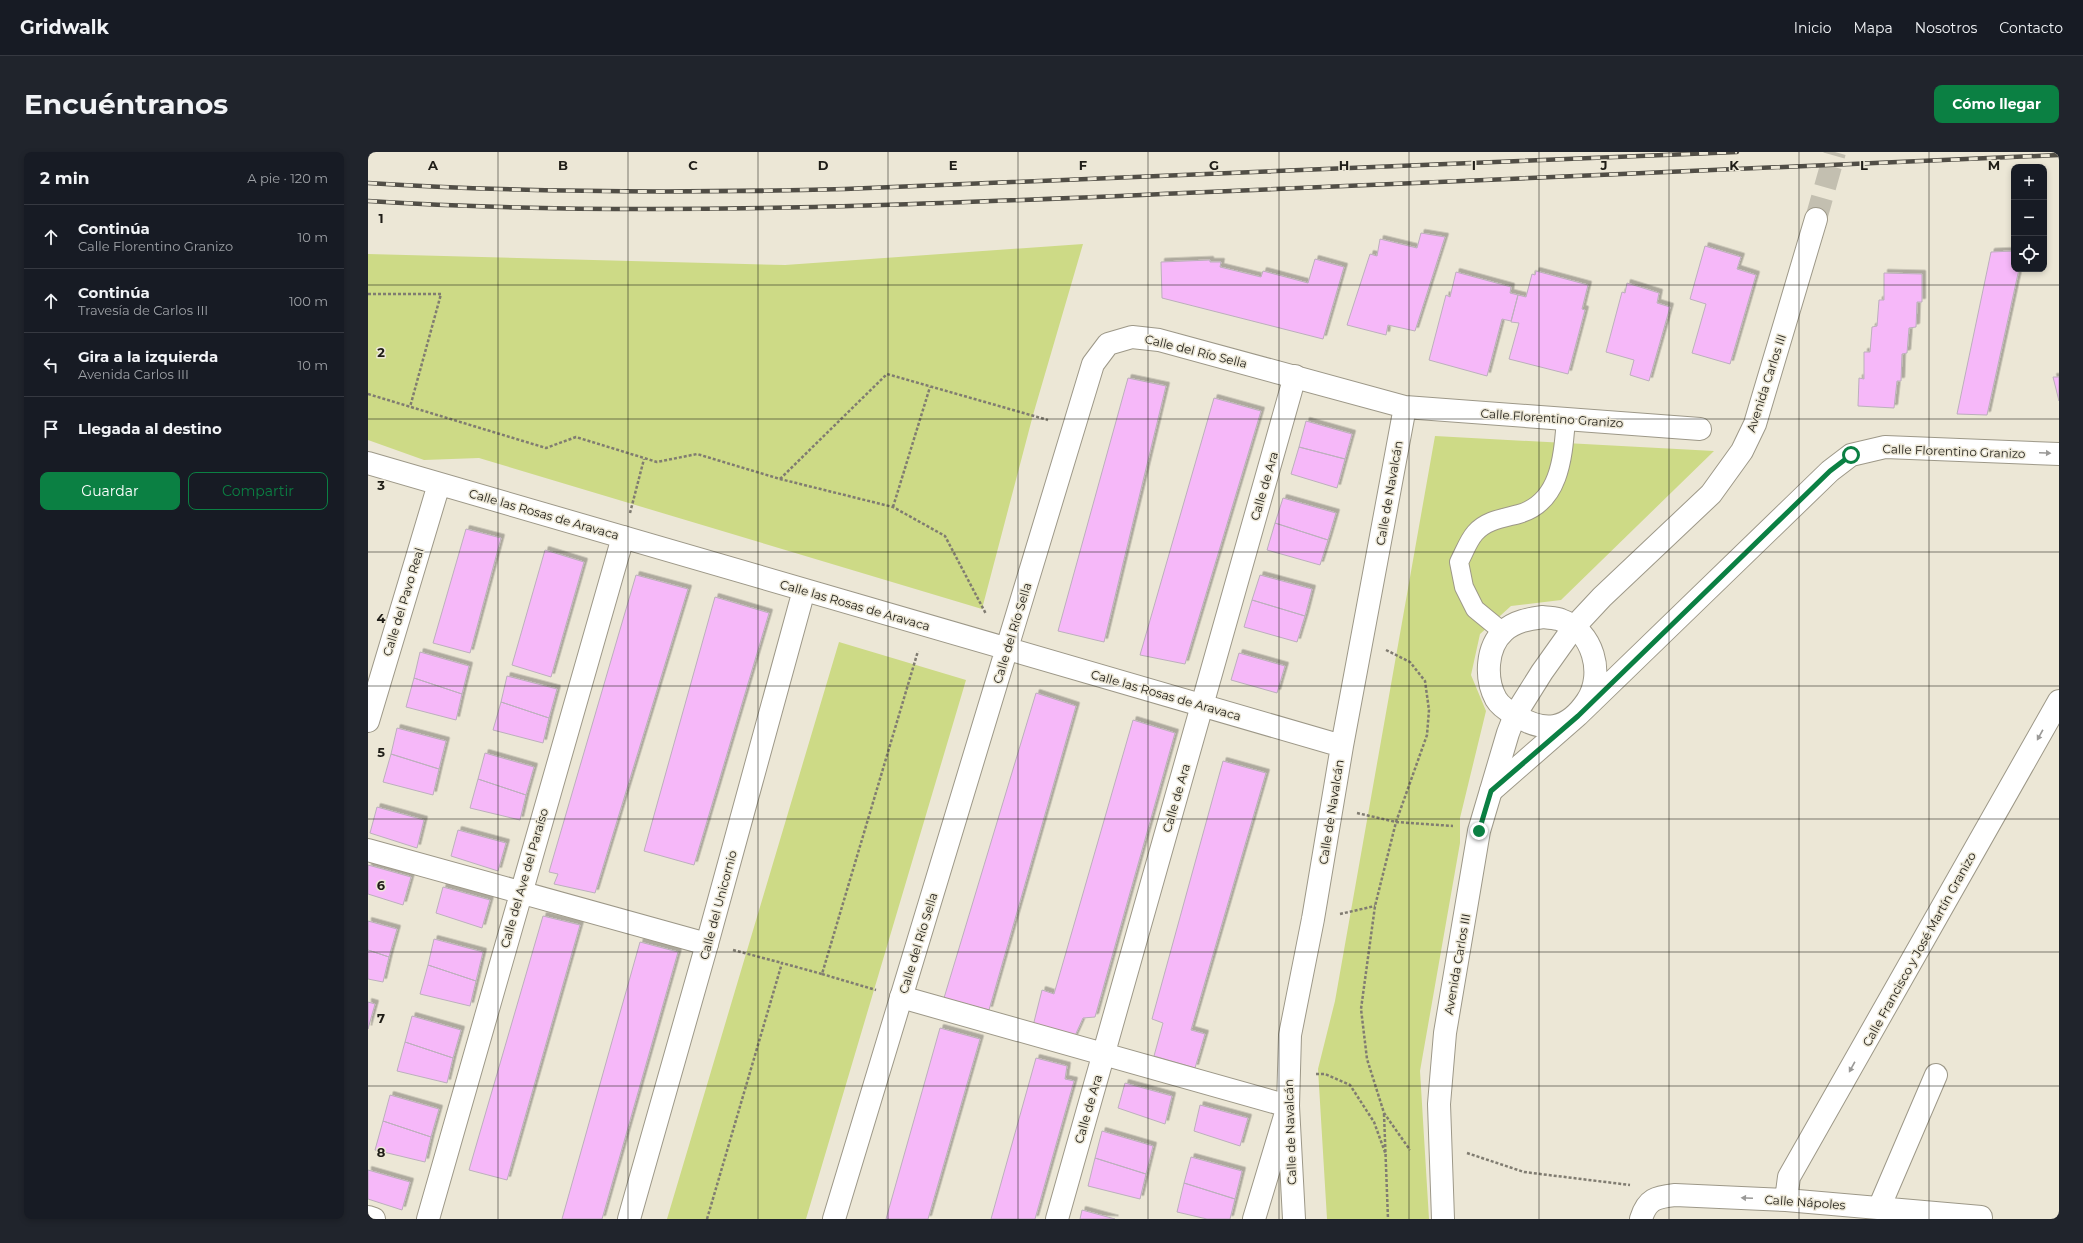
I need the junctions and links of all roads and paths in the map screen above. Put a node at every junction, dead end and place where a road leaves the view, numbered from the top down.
1 (1816, 219) tunnel mouth
2 (368, 294) edge
3 (1295, 376) junction
4 (930, 387) junction
5 (368, 394) edge
6 (410, 407) junction
7 (1404, 407) junction
8 (1566, 419) junction
9 (1074, 429) junction
10 (1700, 429) dead end
11 (2059, 454) edge
12 (644, 459) junction
13 (368, 463) edge
14 (780, 479) junction
15 (439, 484) junction
16 (893, 507) junction
17 (623, 537) junction
18 (804, 590) junction
19 (925, 625) junction
20 (1574, 627) junction
21 (1503, 632) junction
22 (1361, 641) junction
23 (1007, 649) junction
24 (2059, 701) edge
25 (1202, 705) junction
26 (1515, 715) junction
27 (1578, 716) junction
28 (368, 721) edge
29 (1342, 746) junction
30 (1491, 791) junction
31 (1332, 808) junction
32 (1396, 822) junction
33 (1458, 826) dead end
34 (368, 850) edge
35 (520, 892) junction
36 (1374, 906) junction
37 (1313, 919) junction
38 (707, 944) junction
39 (782, 963) junction
40 (822, 974) junction
41 (901, 997) junction
42 (1104, 1054) junction
43 (1936, 1075) dead end
44 (1288, 1076) junction
45 (1288, 1106) junction
46 (1384, 1113) junction
47 (1410, 1150) dead end
48 (1464, 1152) dead end
49 (1386, 1155) junction
50 (1786, 1200) junction
51 (1879, 1208) junction
52 (1646, 1210) edge
53 (368, 1217) edge
54 (1982, 1217) dead end
55 (374, 1219) edge
56 (428, 1219) edge
57 (629, 1219) edge
58 (707, 1219) edge
59 (834, 1219) edge
60 (1057, 1219) edge
61 (1254, 1219) edge
62 (1294, 1219) edge
63 (1388, 1219) edge
64 (1443, 1219) edge

1 - 20 street, Avenida Carlos III
2 - 6 path
3 - 7 street, Calle del Río Sella
3 - 9 street, Calle del Río Sella
3 - 25 street, Calle de Ara
4 - 9 path
4 - 14 path
4 - 16 path
5 - 6 path
6 - 12 path
7 - 8 street, Calle Florentino Granizo
7 - 22 street, Calle de Navalcán
8 - 10 street, Calle Florentino Granizo
8 - 21 lane
9 - 23 street, Calle del Río Sella
27 -> 11 street, Calle Florentino Granizo
12 - 14 path
12 - 17 path
13 - 15 street, Calle las Rosas de Aravaca
14 - 16 path
15 - 17 street, Calle las Rosas de Aravaca
15 - 28 street, Calle del Pavo Real
16 - 23 path
17 - 18 street, Calle las Rosas de Aravaca
17 - 35 street, Calle del Ave del Paraíso
18 - 19 street, Calle las Rosas de Aravaca
18 - 38 street, Calle del Unicornio
19 - 23 street, Calle las Rosas de Aravaca
19 - 40 path
20 - 21 street
20 - 26 street, Avenida Carlos III
20 - 27 street
21 - 26 street
22 - 29 street, Calle de Navalcán
22 - 32 path
23 - 25 street, Calle las Rosas de Aravaca
23 - 41 street, Calle del Río Sella
24 -> 50 street, Calle Francisco y José Martín Granizo
25 - 29 street, Calle las Rosas de Aravaca
25 - 42 street, Calle de Ara
26 - 27 street
26 - 30 street, Avenida Carlos III
27 - 30 street
29 - 31 street, Calle de Navalcán
30 - 64 street, Avenida Carlos III
31 - 32 path
31 - 37 street, Calle de Navalcán
32 - 33 path
32 - 36 path
34 - 35 street
35 - 38 street
35 - 56 street, Calle del Ave del Paraíso
36 - 37 path
36 - 46 path
37 - 44 street, Calle de Navalcán
38 - 39 path
38 - 57 street, Calle del Unicornio
39 - 40 path
39 - 58 path
40 - 41 path
41 - 42 street
41 - 59 street, Calle del Río Sella
42 - 45 street
42 - 60 street, Calle de Ara
43 - 51 street
44 - 45 street, Calle de Navalcán
44 - 49 path
45 - 61 street
45 - 62 street, Calle de Navalcán
46 - 47 path
46 - 49 path
48 - 52 path
49 - 63 path
50 - 51 street, Calle Nápoles
50 -> 52 street, Calle Nápoles
51 - 54 street, Calle Nápoles
53 - 55 street

